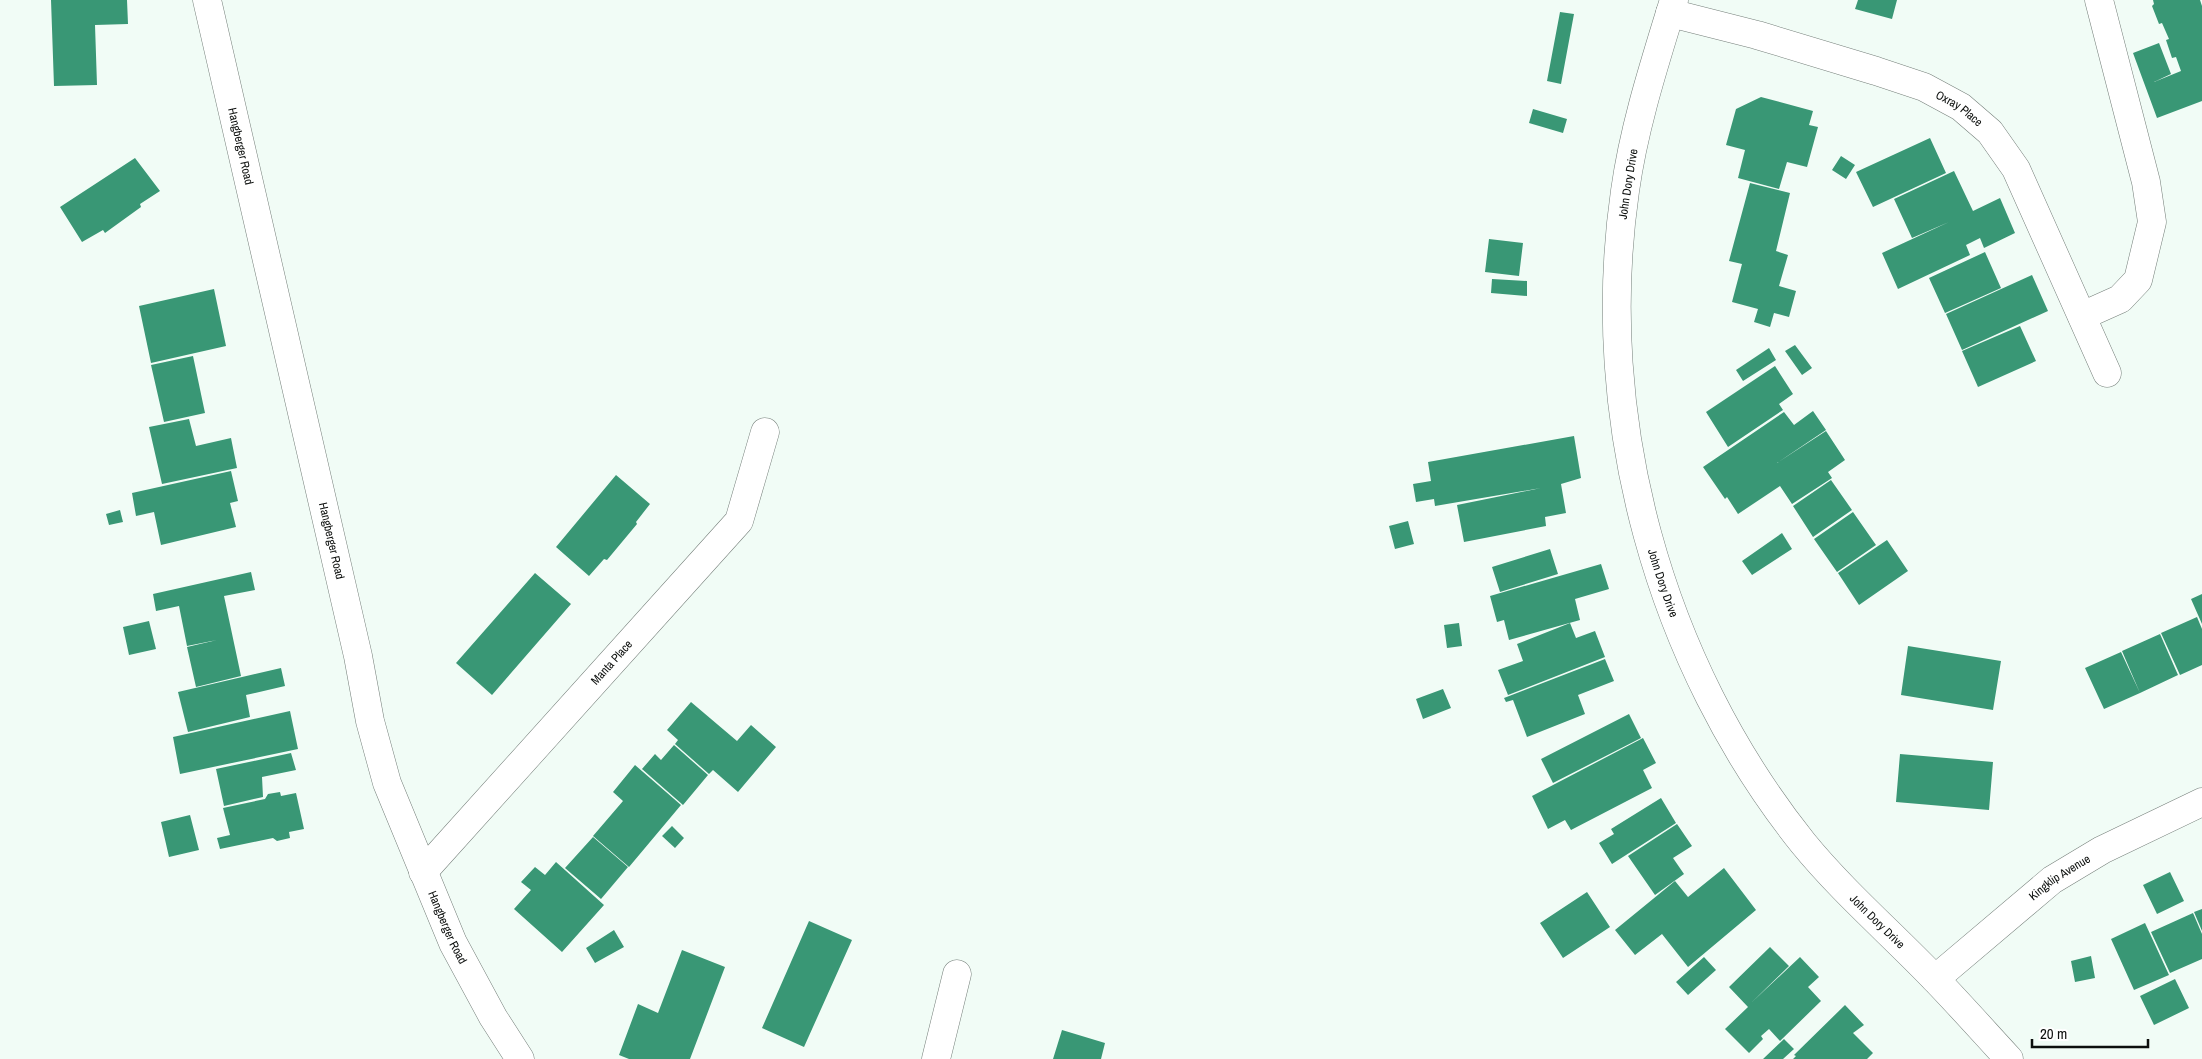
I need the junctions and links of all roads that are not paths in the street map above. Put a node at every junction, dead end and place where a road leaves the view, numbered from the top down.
1 (207, 0) edge
2 (2099, 0) edge
3 (1672, 7) edge
4 (2082, 316) junction
5 (2107, 372) dead end
6 (765, 432) dead end
7 (2202, 802) edge
8 (423, 872) junction
9 (957, 974) dead end
10 (1935, 979) junction
11 (520, 1059) edge
12 (936, 1059) edge
13 (2009, 1059) edge

1 - 8 street, Hangberger Road
2 - 4 street
3 - 4 street, Oxray Place
3 - 10 street, John Dory Drive
4 - 5 street, Oxray Place
6 - 8 street, Manta Place
7 - 10 street, Kingklip Avenue
8 - 11 street, Hangberger Road
9 - 12 street
10 - 13 street, John Dory Drive

